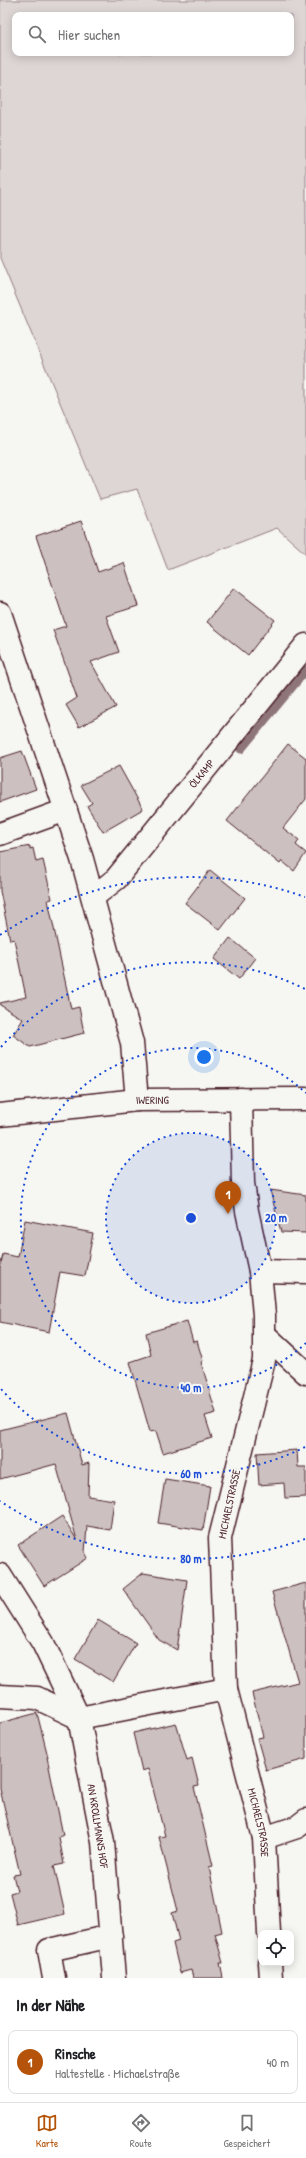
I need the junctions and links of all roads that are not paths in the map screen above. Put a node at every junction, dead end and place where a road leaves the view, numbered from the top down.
1 (0, 613) edge
2 (306, 645) edge
3 (66, 810) junction
4 (0, 834) edge
5 (93, 897) junction
6 (241, 1099) junction
7 (306, 1099) edge
8 (137, 1100) junction
9 (0, 1115) edge
10 (260, 1271) junction
11 (306, 1272) edge
12 (265, 1335) junction
13 (306, 1373) edge
14 (0, 1575) edge
15 (226, 1689) junction
16 (0, 1696) edge
17 (79, 1718) junction
18 (306, 1820) edge
19 (264, 1838) junction
20 (269, 1930) edge
21 (111, 1936) junction
22 (270, 1966) edge
23 (54, 1978) edge
24 (114, 1978) edge
25 (271, 1978) edge

1 - 3 street
2 - 5 street, ÖLKAMP
3 - 4 street
3 - 5 street
5 - 8 street
6 - 7 street, IWERING
6 - 8 street, IWERING
6 - 10 street, MICHAELSTRASSE
8 - 9 street, IWERING
10 - 11 street
10 - 12 street, MICHAELSTRASSE
12 - 13 street
12 - 15 street, MICHAELSTRASSE
14 - 17 street, AN KROLLMANNS HOF
15 - 17 street
15 - 19 street, MICHAELSTRASSE
16 - 17 street
17 - 21 street, AN KROLLMANNS HOF
18 - 19 street
19 - 20 street, MICHAELSTRASSE
21 - 23 street
21 - 24 street, AN KROLLMANNS HOF
22 - 25 street

